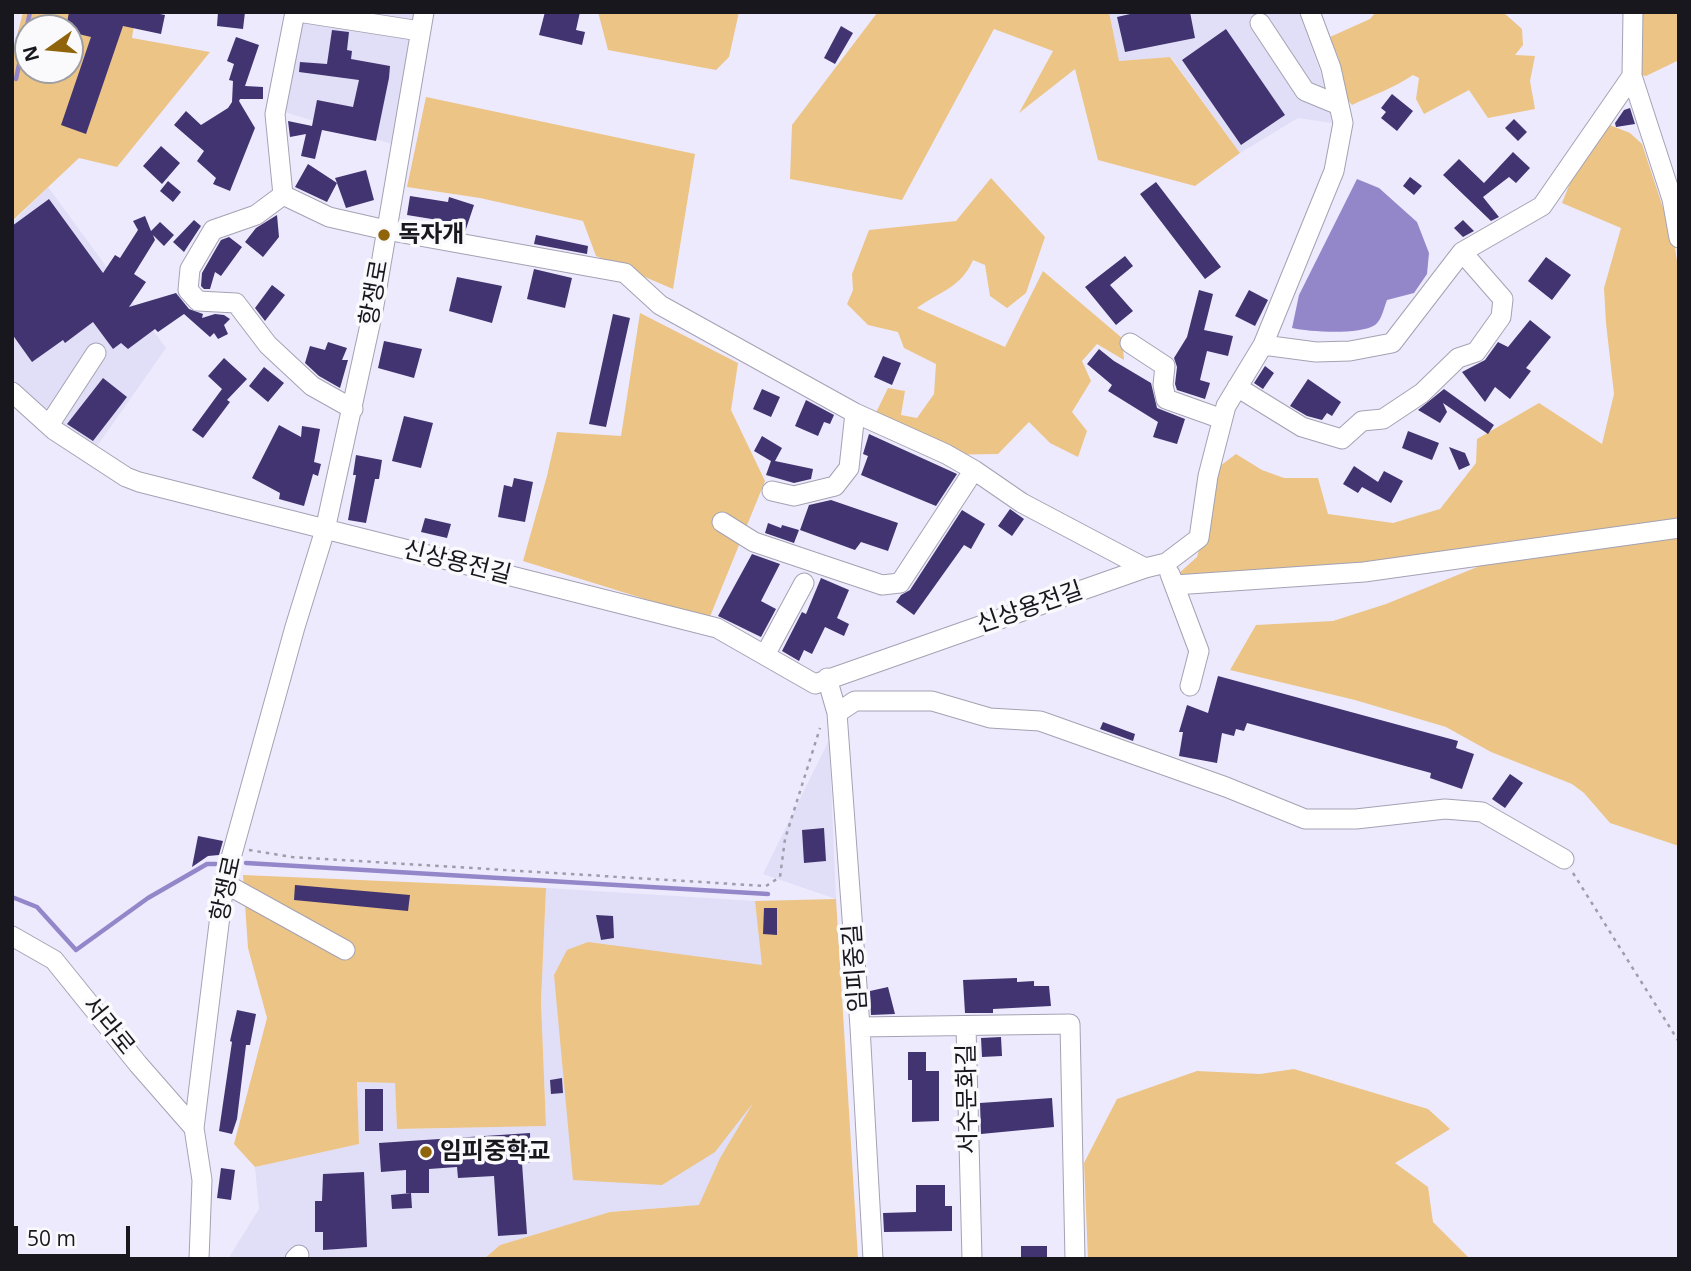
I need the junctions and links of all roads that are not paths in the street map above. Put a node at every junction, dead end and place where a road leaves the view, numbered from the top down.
1 (297, 12) edge
2 (1310, 12) edge
3 (1633, 12) edge
4 (422, 22) edge
5 (1261, 23) dead end
6 (1632, 76) junction
7 (1339, 105) junction
8 (283, 195) junction
9 (1675, 197) edge
10 (386, 230) junction
11 (1679, 238) edge
12 (1462, 252) junction
13 (1130, 343) dead end
14 (1263, 345) junction
15 (96, 353) dead end
16 (1237, 387) junction
17 (12, 391) edge
18 (353, 409) junction
19 (855, 413) junction
20 (1222, 419) junction
21 (49, 425) junction
22 (974, 470) junction
23 (772, 491) dead end
24 (722, 522) dead end
25 (1679, 528) edge
26 (326, 530) junction
27 (1166, 564) junction
28 (1145, 568) junction
29 (804, 583) dead end
30 (1175, 585) junction
31 (765, 656) junction
32 (827, 678) junction
33 (1190, 686) dead end
34 (837, 713) junction
35 (1564, 859) road end
36 (224, 883) junction
37 (12, 936) edge
38 (345, 950) dead end
39 (966, 1026) junction
40 (860, 1027) junction
41 (194, 1128) junction
42 (199, 1259) edge
43 (873, 1259) edge
44 (972, 1259) edge
45 (1075, 1259) edge

1 - 4 street
1 - 8 street
2 - 7 street, 신상용전길
3 - 6 street
4 - 10 street, 항쟁로
5 - 7 street
6 - 9 street
6 - 12 street
7 - 14 street, 신상용전길
8 - 10 street
8 - 18 street
9 - 11 street
10 - 18 street, 항쟁로
10 - 19 street
12 - 14 street
12 - 16 street
13 - 20 street
14 - 16 street, 신상용전길
15 - 21 street
16 - 20 street, 신상용전길
17 - 21 street
18 - 26 street, 항쟁로
19 - 22 street
19 - 23 street
20 - 27 street, 신상용전길
21 - 26 street
22 - 24 street
22 - 28 street
25 - 30 street
26 - 31 street, 신상용전길
26 - 36 street, 항쟁로
27 - 28 street, 신상용전길
27 - 30 street
28 - 32 street, 신상용전길
29 - 31 street
30 - 33 street
31 - 32 street, 신상용전길
32 - 34 street, 임피중길
34 - 35 street
34 - 40 street, 임피중길
36 - 38 street
36 - 41 street, 항쟁로
37 - 41 street, 서라로
39 - 40 street
39 - 44 street, 서수문화길
39 - 45 street, 서수문화길
40 - 43 street, 임피중길
41 - 42 street, 항쟁로

